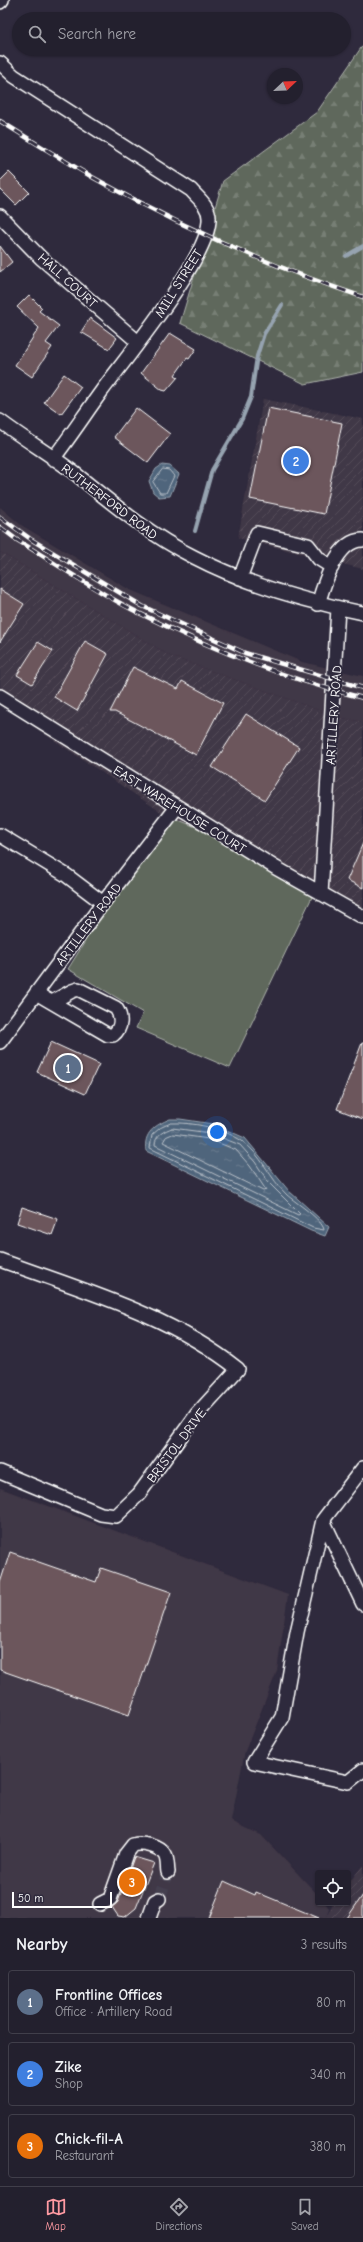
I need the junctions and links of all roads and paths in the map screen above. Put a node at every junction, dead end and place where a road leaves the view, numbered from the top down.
1 (2, 0) edge
2 (0, 2) edge
3 (0, 63) edge
4 (0, 216) edge
5 (138, 342) junction
6 (0, 421) edge
7 (53, 459) junction
8 (363, 540) edge
9 (332, 567) junction
10 (240, 578) junction
11 (318, 604) junction
12 (338, 608) junction
13 (363, 613) edge
14 (0, 696) edge
15 (177, 808) junction
16 (0, 835) edge
17 (321, 894) junction
18 (103, 902) junction
19 (363, 917) edge
20 (36, 993) junction
21 (52, 1002) junction
22 (0, 1042) edge
23 (0, 1260) edge
24 (363, 1468) edge
25 (0, 1472) edge
26 (324, 1520) junction
27 (363, 1604) edge
28 (363, 1770) edge
29 (165, 1869) tunnel mouth
30 (156, 1899) tunnel mouth
31 (100, 1904) dead end
32 (149, 1918) edge

1 - 2 street
3 - 5 street, MILL STREET
4 - 5 street, HALL COURT
5 - 7 street, MILL STREET
6 - 7 street, RUTHERFORD ROAD
7 - 10 street, RUTHERFORD ROAD
8 - 9 street
9 - 10 street
9 - 11 street
10 - 11 street, RUTHERFORD ROAD
11 - 12 street, RUTHERFORD ROAD
12 - 13 street, RUTHERFORD ROAD
12 - 17 street, ARTILLERY ROAD
14 - 15 street, EAST WAREHOUSE COURT
15 - 17 street, EAST WAREHOUSE COURT
15 - 18 street, ARTILLERY ROAD
16 - 18 street
17 - 19 street, EAST WAREHOUSE COURT
18 - 20 street, ARTILLERY ROAD
20 - 21 street
20 - 22 street, ARTILLERY ROAD
21 - 21 street
23 - 25 street, BRISTOL DRIVE
24 - 26 street
26 - 27 street
26 - 28 street
29 - 31 street
30 - 32 street

